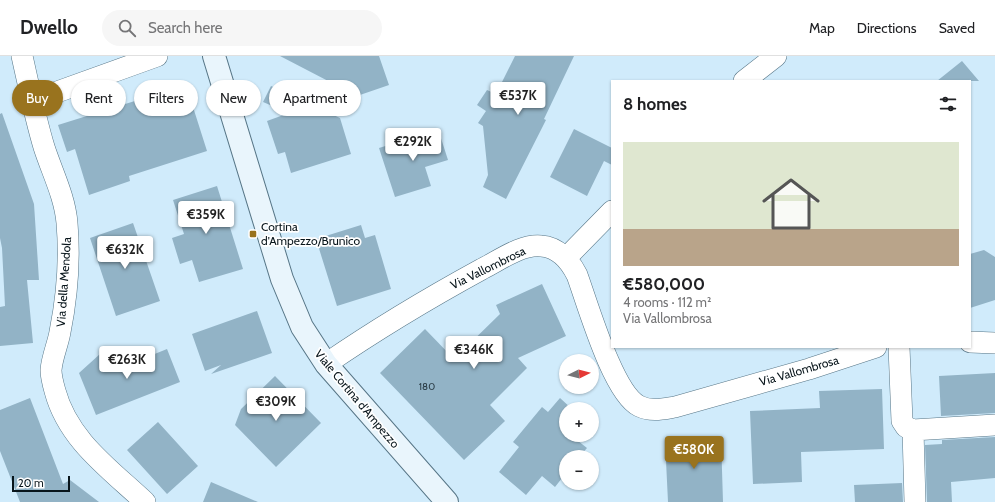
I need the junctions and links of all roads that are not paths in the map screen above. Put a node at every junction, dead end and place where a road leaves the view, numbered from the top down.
1 (22, 56) edge
2 (157, 56) edge
3 (214, 56) edge
4 (776, 56) edge
5 (27, 80) edge
6 (745, 80) edge
7 (63, 90) edge
8 (36, 116) edge
9 (611, 212) edge
10 (566, 258) junction
11 (971, 342) edge
12 (995, 343) edge
13 (873, 348) edge
14 (899, 348) edge
15 (326, 364) junction
16 (995, 425) edge
17 (913, 430) junction
18 (145, 502) edge
19 (447, 502) edge
20 (915, 502) edge

1 - 5 street, Via della Mendola
2 - 7 street
3 - 15 street, Viale Cortina d'Ampezzo
4 - 6 street
8 - 18 street, Via della Mendola
9 - 10 street
10 - 13 street, Via Vallombrosa
10 - 15 street, Via Vallombrosa
11 - 12 street
14 - 17 street
15 - 19 street, Viale Cortina d'Ampezzo
16 - 17 street
17 - 20 street

